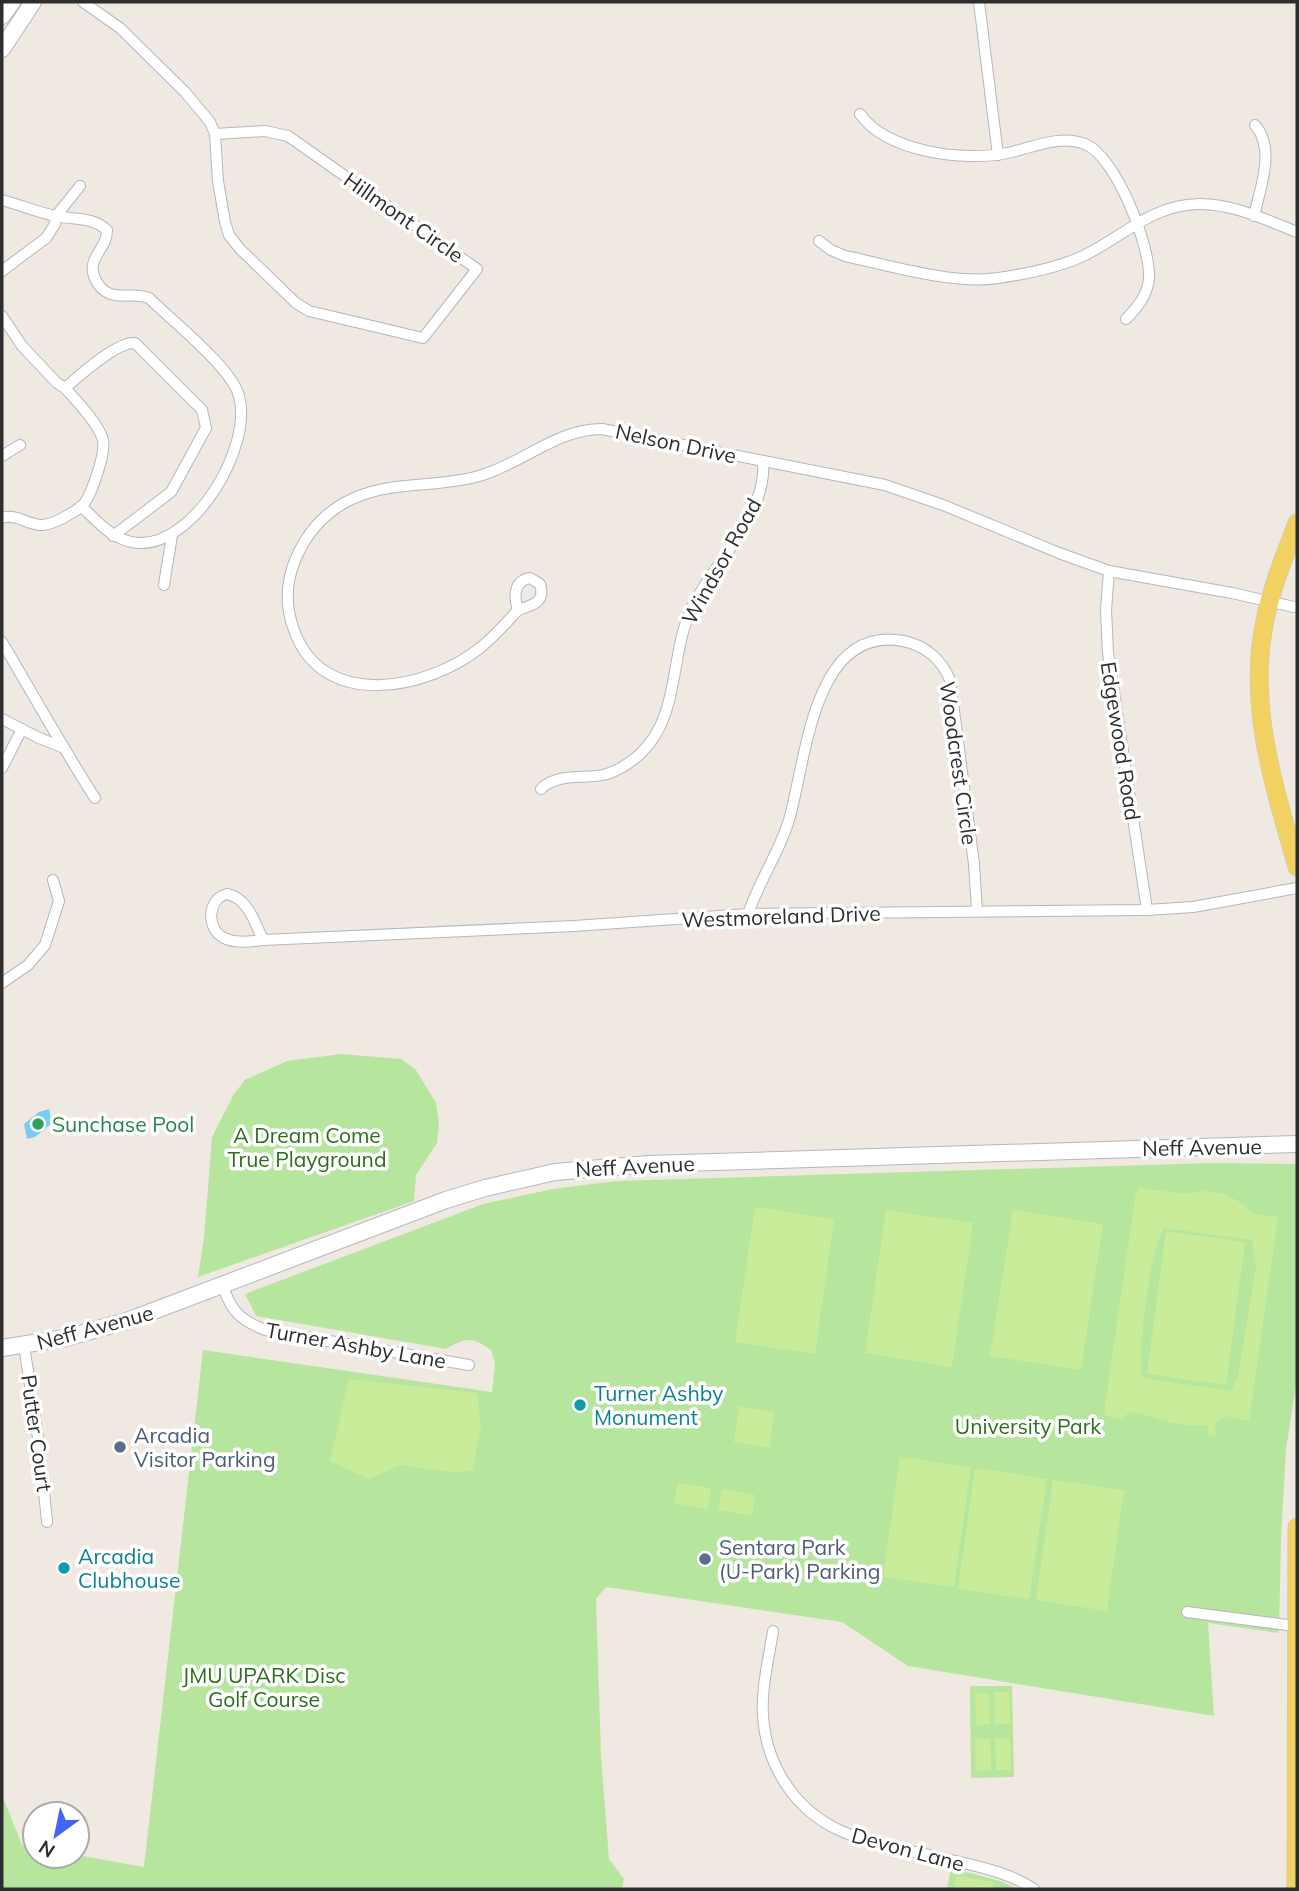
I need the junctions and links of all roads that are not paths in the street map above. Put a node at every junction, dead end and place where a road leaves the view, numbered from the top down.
1 (12, 2) edge
2 (33, 2) edge
3 (83, 2) edge
4 (979, 2) edge
5 (2, 16) edge
6 (2, 48) edge
7 (860, 114) dead end
8 (1255, 125) dead end
9 (215, 134) junction
10 (998, 155) junction
11 (80, 186) dead end
12 (2, 200) edge
13 (55, 216) junction
14 (1254, 216) junction
15 (1138, 222) junction
16 (1297, 232) edge
17 (820, 241) dead end
18 (2, 271) edge
19 (2, 316) edge
20 (1126, 319) dead end
21 (65, 388) junction
22 (20, 445) dead end
23 (2, 456) edge
24 (763, 461) junction
25 (81, 506) junction
26 (2, 518) edge
27 (1297, 523) edge
28 (113, 536) junction
29 (172, 536) junction
30 (1109, 571) junction
31 (164, 585) dead end
32 (1270, 600) junction
33 (1294, 607) dead end
34 (518, 610) dead end
35 (2, 642) edge
36 (2, 719) edge
37 (22, 729) junction
38 (62, 747) junction
39 (2, 768) edge
40 (541, 789) dead end
41 (95, 798) dead end
42 (1297, 867) edge
43 (53, 880) dead end
44 (1297, 887) edge
45 (1147, 910) junction
46 (977, 911) junction
47 (748, 914) junction
48 (263, 940) junction
49 (2, 983) edge
50 (1297, 1144) edge
51 (223, 1286) junction
52 (24, 1345) junction
53 (2, 1348) edge
54 (469, 1365) dead end
55 (47, 1522) dead end
56 (1297, 1527) edge
57 (1187, 1612) dead end
58 (1295, 1626) junction
59 (773, 1631) dead end
60 (1297, 1694) edge
61 (1034, 1889) edge
62 (1296, 1889) edge

1 - 5 main road
2 - 6 main road
3 - 9 street, Hillmont Circle
4 - 10 street
7 - 10 street
8 - 14 street
9 - 9 street, Hillmont Circle
10 - 15 street
11 - 13 street
12 - 13 street
13 - 18 street
13 - 29 street
14 - 15 street
14 - 16 street
15 - 17 street
15 - 20 street
19 - 21 street
21 - 25 street
21 - 28 street
22 - 23 street
24 - 30 street, Nelson Drive
24 - 34 street, Nelson Drive
24 - 40 street, Windsor Road
25 - 26 street
25 - 28 street
27 - 32 main road
28 - 29 street
29 - 31 street
30 - 32 street, Nelson Drive
30 - 45 street, Edgewood Road
32 - 33 street, Nelson Drive
32 - 42 main road
35 - 38 street
36 - 37 street
37 - 38 street
37 - 39 street
38 - 41 street
43 - 49 street
44 - 45 street, Westmoreland Drive
45 - 46 street, Westmoreland Drive
46 - 47 street, Westmoreland Drive
46 - 47 street, Woodcrest Circle
47 - 48 street, Westmoreland Drive
48 - 48 street, Westmoreland Drive
50 - 51 main road, Neff Avenue
51 - 52 main road, Neff Avenue
51 - 54 street, Turner Ashby Lane
52 - 53 main road, Neff Avenue
52 - 55 street, Putter Court
56 - 58 main road
57 - 58 street
58 - 60 main road
59 - 61 street, Devon Lane
60 - 62 main road

